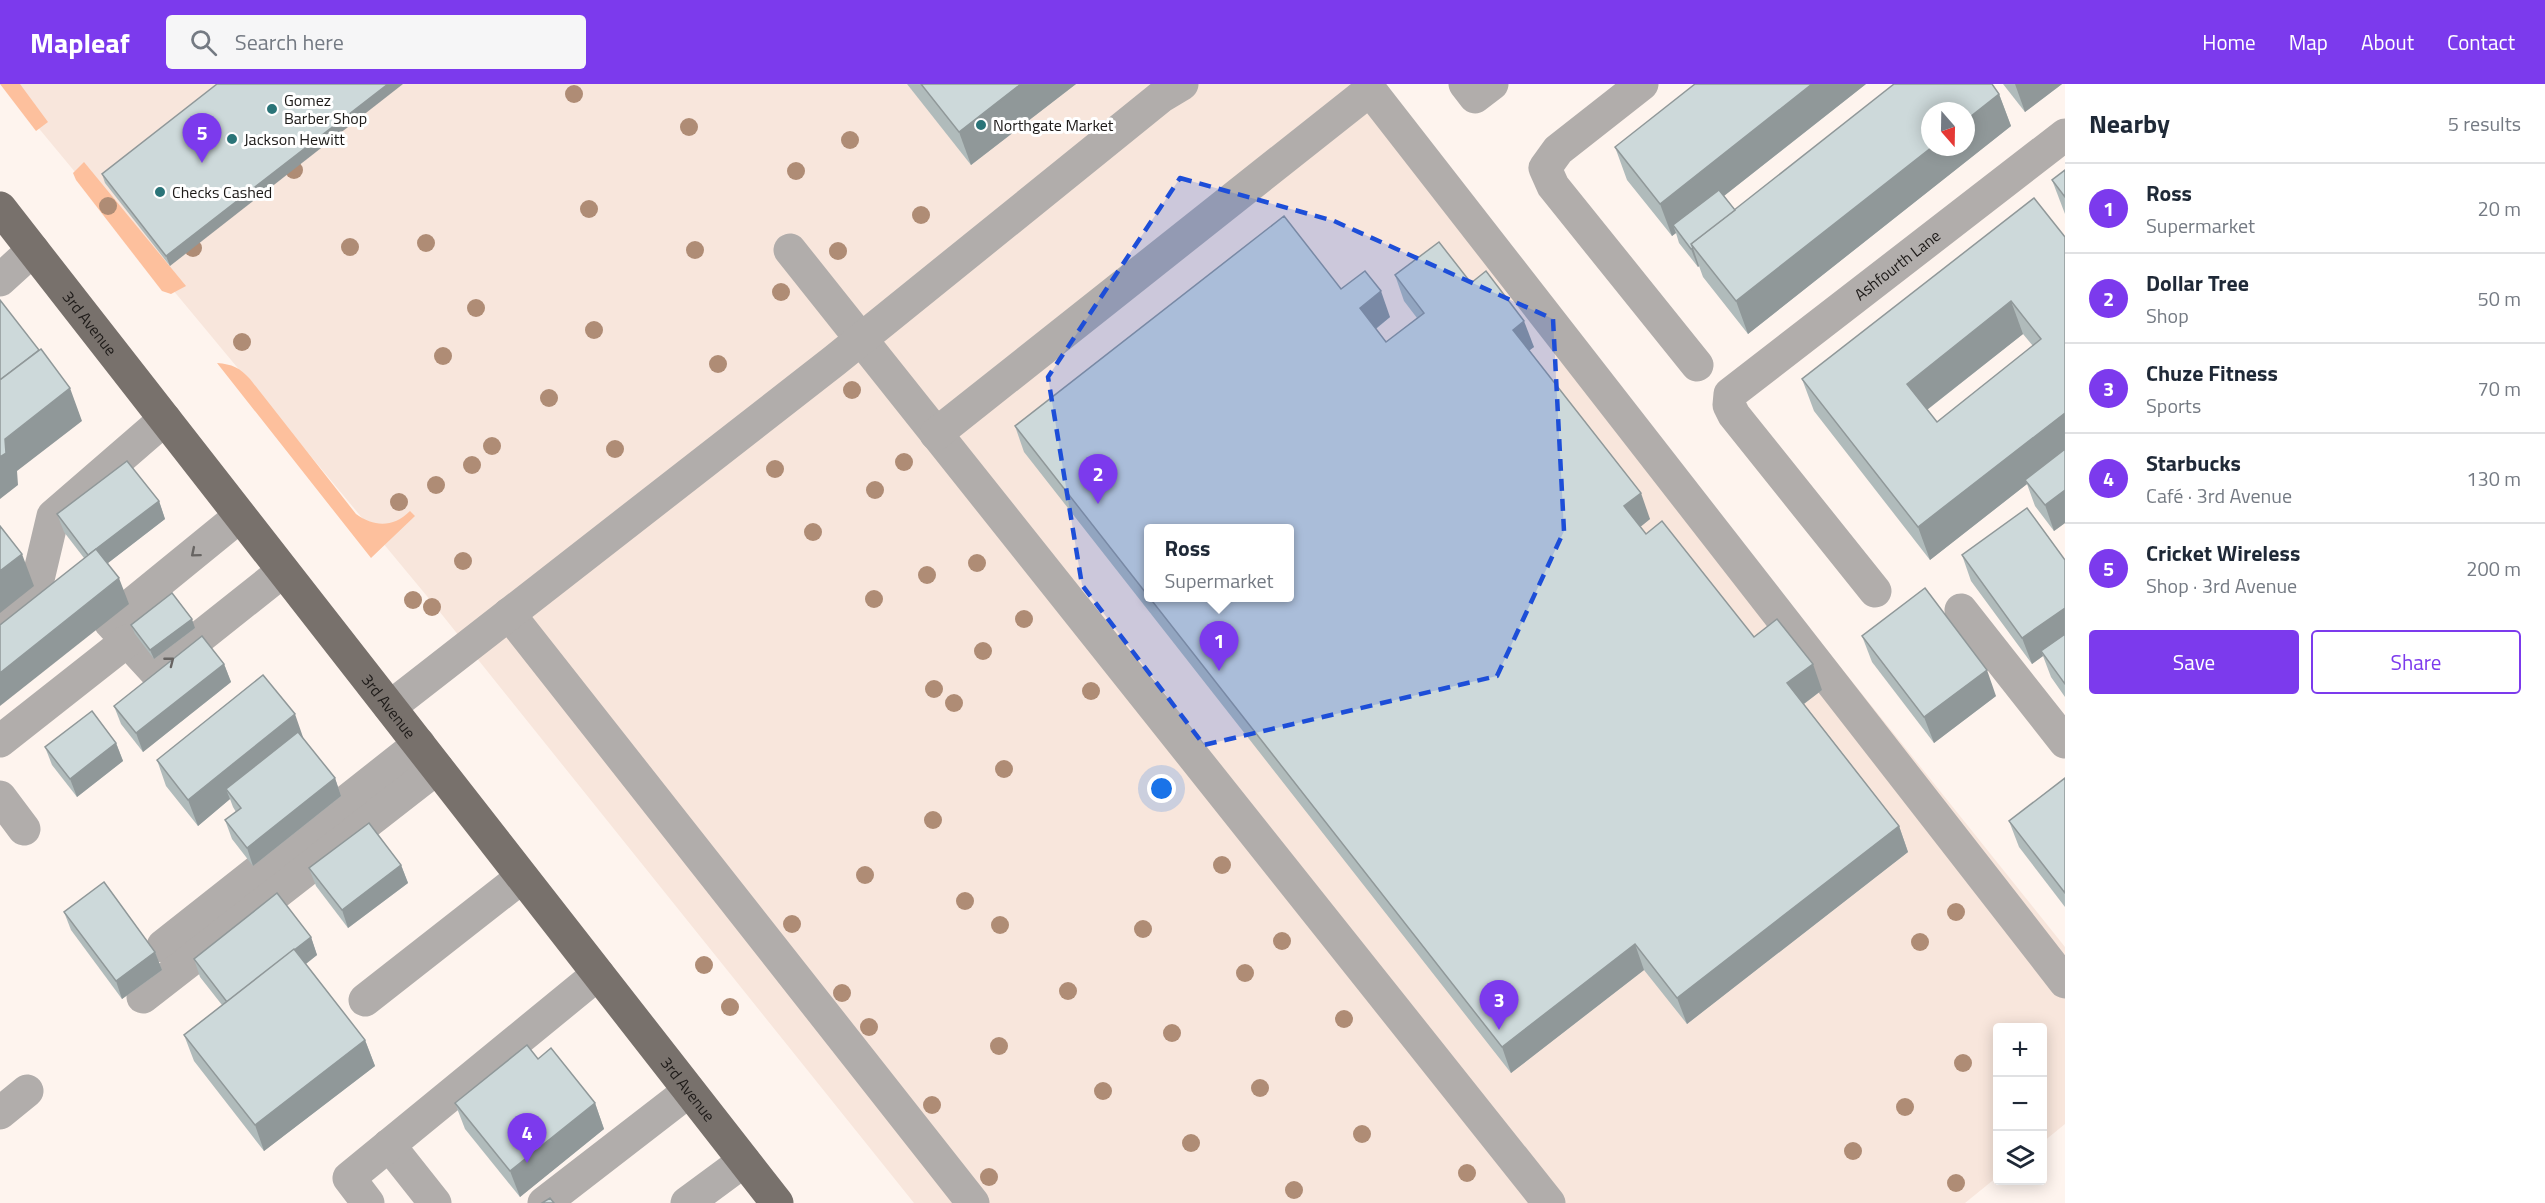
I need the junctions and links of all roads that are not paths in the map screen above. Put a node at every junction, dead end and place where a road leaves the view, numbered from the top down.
1 (1182, 84) edge
2 (1465, 84) edge
3 (1492, 84) edge
4 (1642, 84) edge
5 (1366, 87) edge
6 (2065, 135) edge
7 (0, 208) edge
8 (33, 250) junction
9 (790, 250) dead end
10 (0, 280) edge
11 (861, 340) junction
12 (1697, 365) dead end
13 (165, 419) junction
14 (936, 434) junction
15 (240, 516) junction
16 (283, 571) junction
17 (1875, 591) dead end
18 (1961, 610) dead end
19 (509, 614) junction
20 (0, 620) edge
21 (127, 641) junction
22 (390, 707) junction
23 (0, 741) edge
24 (2065, 742) edge
25 (428, 756) junction
26 (0, 797) edge
27 (24, 829) dead end
28 (522, 877) junction
29 (164, 946) dead end
30 (598, 974) junction
31 (2065, 982) edge
32 (143, 998) dead end
33 (365, 1000) dead end
34 (27, 1090) dead end
35 (689, 1091) junction
36 (0, 1113) edge
37 (389, 1145) junction
38 (744, 1161) junction
39 (368, 1203) edge
40 (435, 1203) edge
41 (544, 1203) edge
42 (687, 1203) edge
43 (777, 1203) edge
44 (973, 1203) edge
45 (1549, 1203) edge

1 - 11 street
2 - 3 street
4 - 12 street
5 - 14 street
5 - 31 street
6 - 17 street, Ashfourth Lane
7 - 8 main road, 3rd Avenue
8 - 10 street
8 - 13 main road, 3rd Avenue
9 - 11 street
11 - 14 street
11 - 19 street
13 - 15 main road, 3rd Avenue
13 - 20 street
14 - 45 street
15 - 16 main road, 3rd Avenue
15 -> 21 street
21 -> 16 street
16 - 22 main road, 3rd Avenue
18 - 24 street
19 - 22 street
19 - 44 street
21 - 23 street
22 - 25 main road, 3rd Avenue
25 - 28 main road, 3rd Avenue
25 - 29 street
25 - 32 street
26 - 27 street
28 - 30 main road, 3rd Avenue
28 - 33 street
30 - 35 main road, 3rd Avenue
30 - 37 street
34 - 36 street
35 - 38 main road, 3rd Avenue
35 - 41 street
37 - 39 street
37 - 40 street
38 - 42 street
38 - 43 main road, 3rd Avenue

